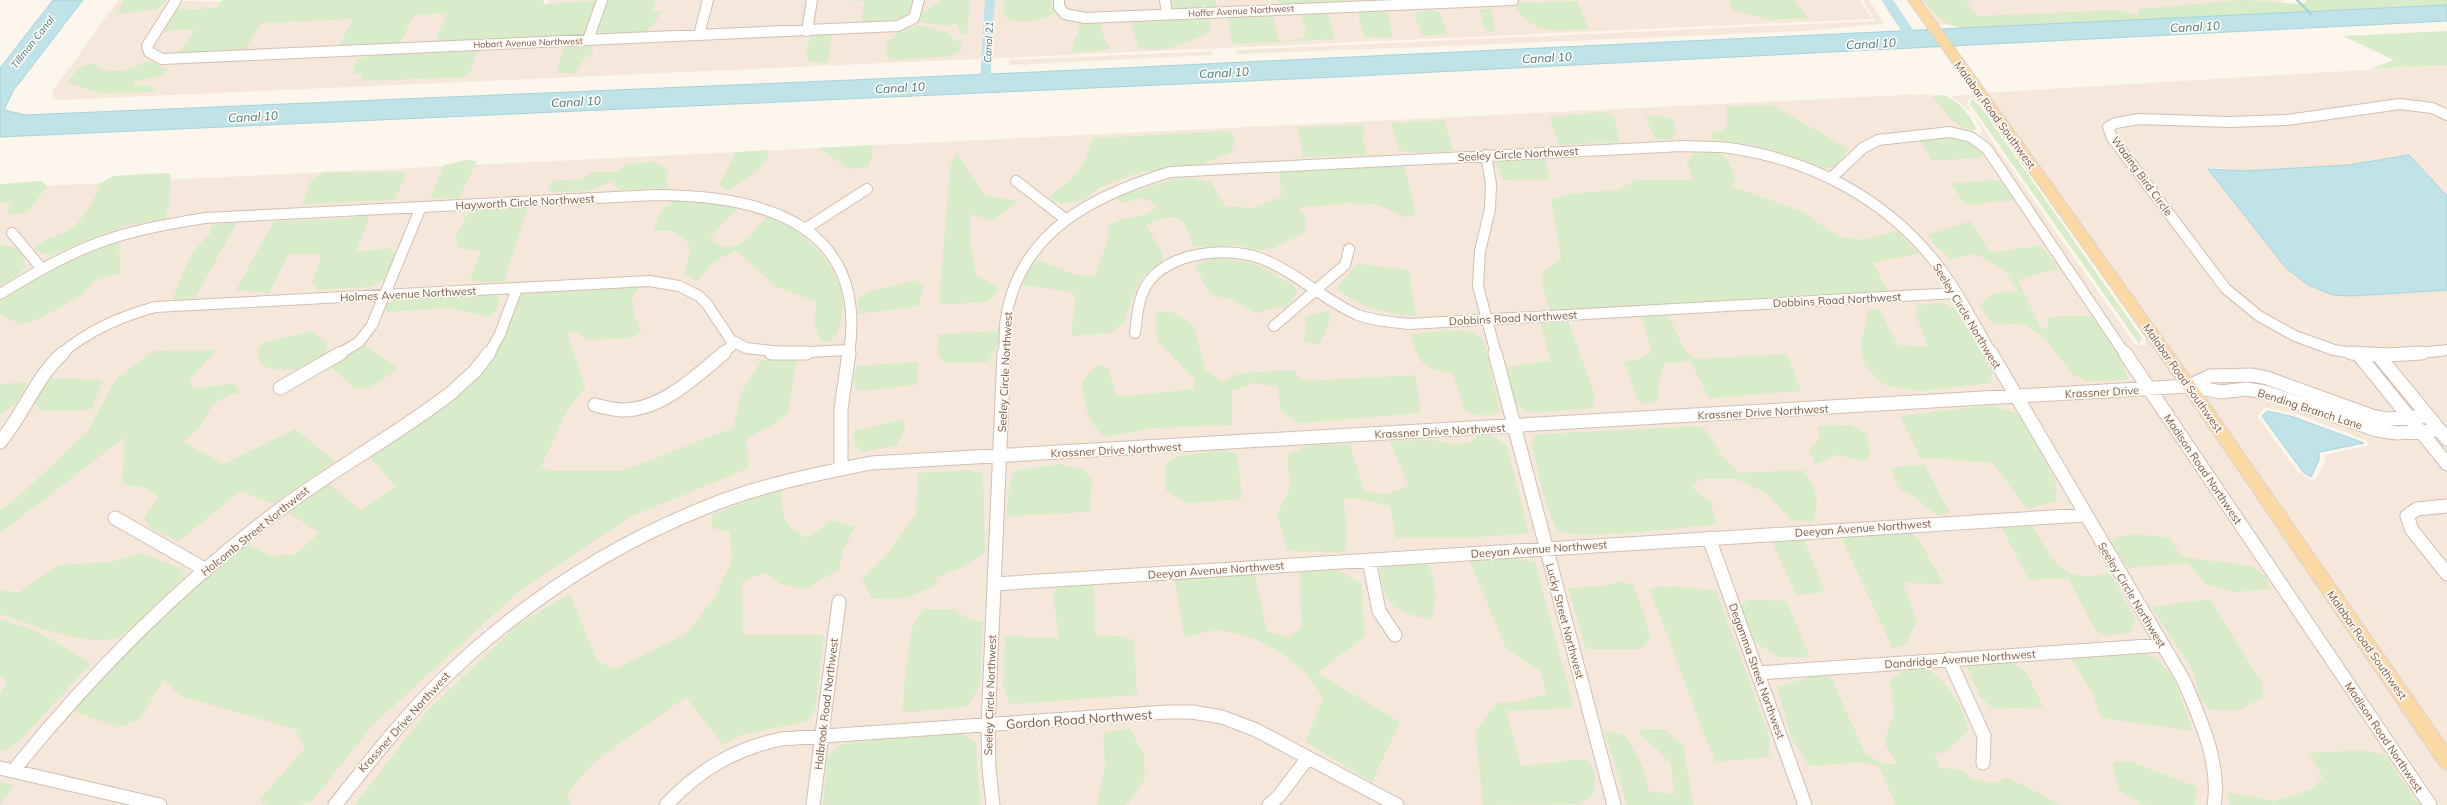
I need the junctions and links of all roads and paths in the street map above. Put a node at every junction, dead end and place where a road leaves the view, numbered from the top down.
1 (176, 0) edge
2 (602, 0) edge
3 (708, 0) edge
4 (812, 0) edge
5 (918, 0) edge
6 (1059, 0) edge
7 (1165, 0) edge
8 (1269, 0) edge
9 (1512, 0) edge
10 (1914, 0) edge
11 (1479, 1) edge
12 (1374, 3) edge
13 (1271, 10) junction
14 (1167, 15) junction
15 (807, 31) junction
16 (699, 35) junction
17 (588, 40) junction
18 (2447, 115) edge
19 (1486, 155) junction
20 (1831, 178) junction
21 (1016, 181) dead end
22 (867, 188) dead end
23 (421, 208) junction
24 (1064, 218) junction
25 (805, 229) junction
26 (12, 233) dead end
27 (1349, 249) dead end
28 (42, 269) junction
29 (517, 288) junction
30 (1315, 291) junction
31 (1956, 293) junction
32 (0, 294) edge
33 (385, 295) junction
34 (1485, 319) junction
35 (1274, 326) dead end
36 (1135, 333) dead end
37 (735, 343) junction
38 (848, 350) junction
39 (2447, 350) edge
40 (2358, 354) junction
41 (2378, 355) junction
42 (2189, 386) junction
43 (280, 388) dead end
44 (2148, 389) junction
45 (2015, 397) junction
46 (595, 405) dead end
47 (2428, 416) junction
48 (2409, 417) junction
49 (1513, 427) junction
50 (2420, 431) junction
51 (2443, 434) edge
52 (0, 442) edge
53 (1001, 457) junction
54 (2447, 464) edge
55 (841, 468) junction
56 (2447, 506) edge
57 (2084, 515) junction
58 (115, 518) dead end
59 (1709, 538) junction
60 (1546, 549) junction
61 (1369, 560) junction
62 (206, 570) junction
63 (2447, 574) edge
64 (994, 584) junction
65 (839, 602) dead end
66 (1395, 635) dead end
67 (2163, 646) junction
68 (1949, 659) junction
69 (1758, 673) junction
70 (988, 726) junction
71 (821, 737) junction
72 (1307, 759) junction
73 (2447, 760) edge
74 (1983, 763) dead end
75 (6, 770) edge
76 (160, 805) edge
77 (335, 805) edge
78 (666, 805) edge
79 (813, 805) edge
80 (993, 805) edge
81 (1270, 805) edge
82 (1397, 805) edge
83 (1614, 805) edge
84 (1805, 805) edge
85 (2214, 805) edge
86 (2430, 805) edge

1 - 17 street, Hobart Avenue Northwest
2 - 17 street
3 - 16 street
4 - 15 street
5 - 15 street, Hobart Avenue Northwest
6 - 14 street, Hoffer Avenue Northwest
7 - 14 street
8 - 13 street
9 - 11 street, Hoffer Avenue Northwest
10 - 42 main road, Malabar Road Southwest
11 - 12 street, Hoffer Avenue Northwest
12 - 13 street, Hoffer Avenue Northwest
13 - 14 street, Hoffer Avenue Northwest
15 - 16 street, Hobart Avenue Northwest
16 - 17 street, Hobart Avenue Northwest
18 - 40 street, Wading Bird Circle
19 - 20 street, Seeley Circle Northwest
19 - 24 street, Seeley Circle Northwest
19 - 34 street, Lucky Street Northwest
20 - 31 street, Seeley Circle Northwest
20 - 44 street, Madison Road Northwest
21 - 24 street
22 - 25 street
23 - 25 street, Hayworth Circle Northwest
23 - 28 street, Hayworth Circle Northwest
23 - 33 street
24 - 53 street, Seeley Circle Northwest
25 - 38 street, Hayworth Circle Northwest
26 - 28 street
27 - 30 street
28 - 32 street, Hayworth Circle Northwest
29 - 33 street, Holmes Avenue Northwest
29 - 37 street, Holmes Avenue Northwest
29 - 62 street, Holcomb Street Northwest
30 - 34 street, Dobbins Road Northwest
30 - 35 street
30 - 36 street, Dobbins Road Northwest
31 - 34 street, Dobbins Road Northwest
31 - 45 street, Seeley Circle Northwest
33 - 43 street
33 - 52 street, Holmes Avenue Northwest
34 - 49 street, Lucky Street Northwest
37 - 38 street
37 - 46 street
38 - 55 street, Hayworth Circle Northwest
39 - 41 street, Wading Bird Circle
40 - 41 street, Wading Bird Circle
40 - 48 street
41 - 47 street
42 - 44 street, Krassner Drive
42 - 48 street, Bending Branch Lane
42 - 50 street, Bending Branch Lane
42 - 73 main road, Malabar Road Southwest
44 - 45 street, Krassner Drive
44 - 86 street, Madison Road Northwest
45 - 49 street, Krassner Drive Northwest
45 - 57 street, Seeley Circle Northwest
47 - 48 street, Bending Branch Lane
47 - 51 street
48 - 50 street
49 - 53 street, Krassner Drive Northwest
49 - 60 street, Lucky Street Northwest
50 - 51 street, Bending Branch Lane
50 - 54 street
53 - 55 street, Krassner Drive Northwest
53 - 64 street, Seeley Circle Northwest
55 - 77 street, Krassner Drive Northwest
56 - 63 street
57 - 59 street, Deeyan Avenue Northwest
57 - 67 street, Seeley Circle Northwest
58 - 62 street
59 - 60 street, Deeyan Avenue Northwest
59 - 69 street, Degamma Street Northwest
60 - 61 street, Deeyan Avenue Northwest
60 - 83 street, Lucky Street Northwest
61 - 64 street, Deeyan Avenue Northwest
61 - 66 street
62 - 75 street, Holcomb Street Northwest
64 - 70 street, Seeley Circle Northwest
65 - 71 street, Holbrook Road Northwest
67 - 68 street, Dandridge Avenue Northwest
67 - 85 street, Seeley Circle Northwest
68 - 69 street, Dandridge Avenue Northwest
68 - 74 street
69 - 84 street, Degamma Street Northwest
70 - 71 street, Gordon Road Northwest
70 - 72 street, Gordon Road Northwest
70 - 80 street, Seeley Circle Northwest
71 - 78 street, Gordon Road Northwest
71 - 79 street, Holbrook Road Northwest
72 - 81 street
72 - 82 street, Gordon Road Northwest
75 - 76 street

